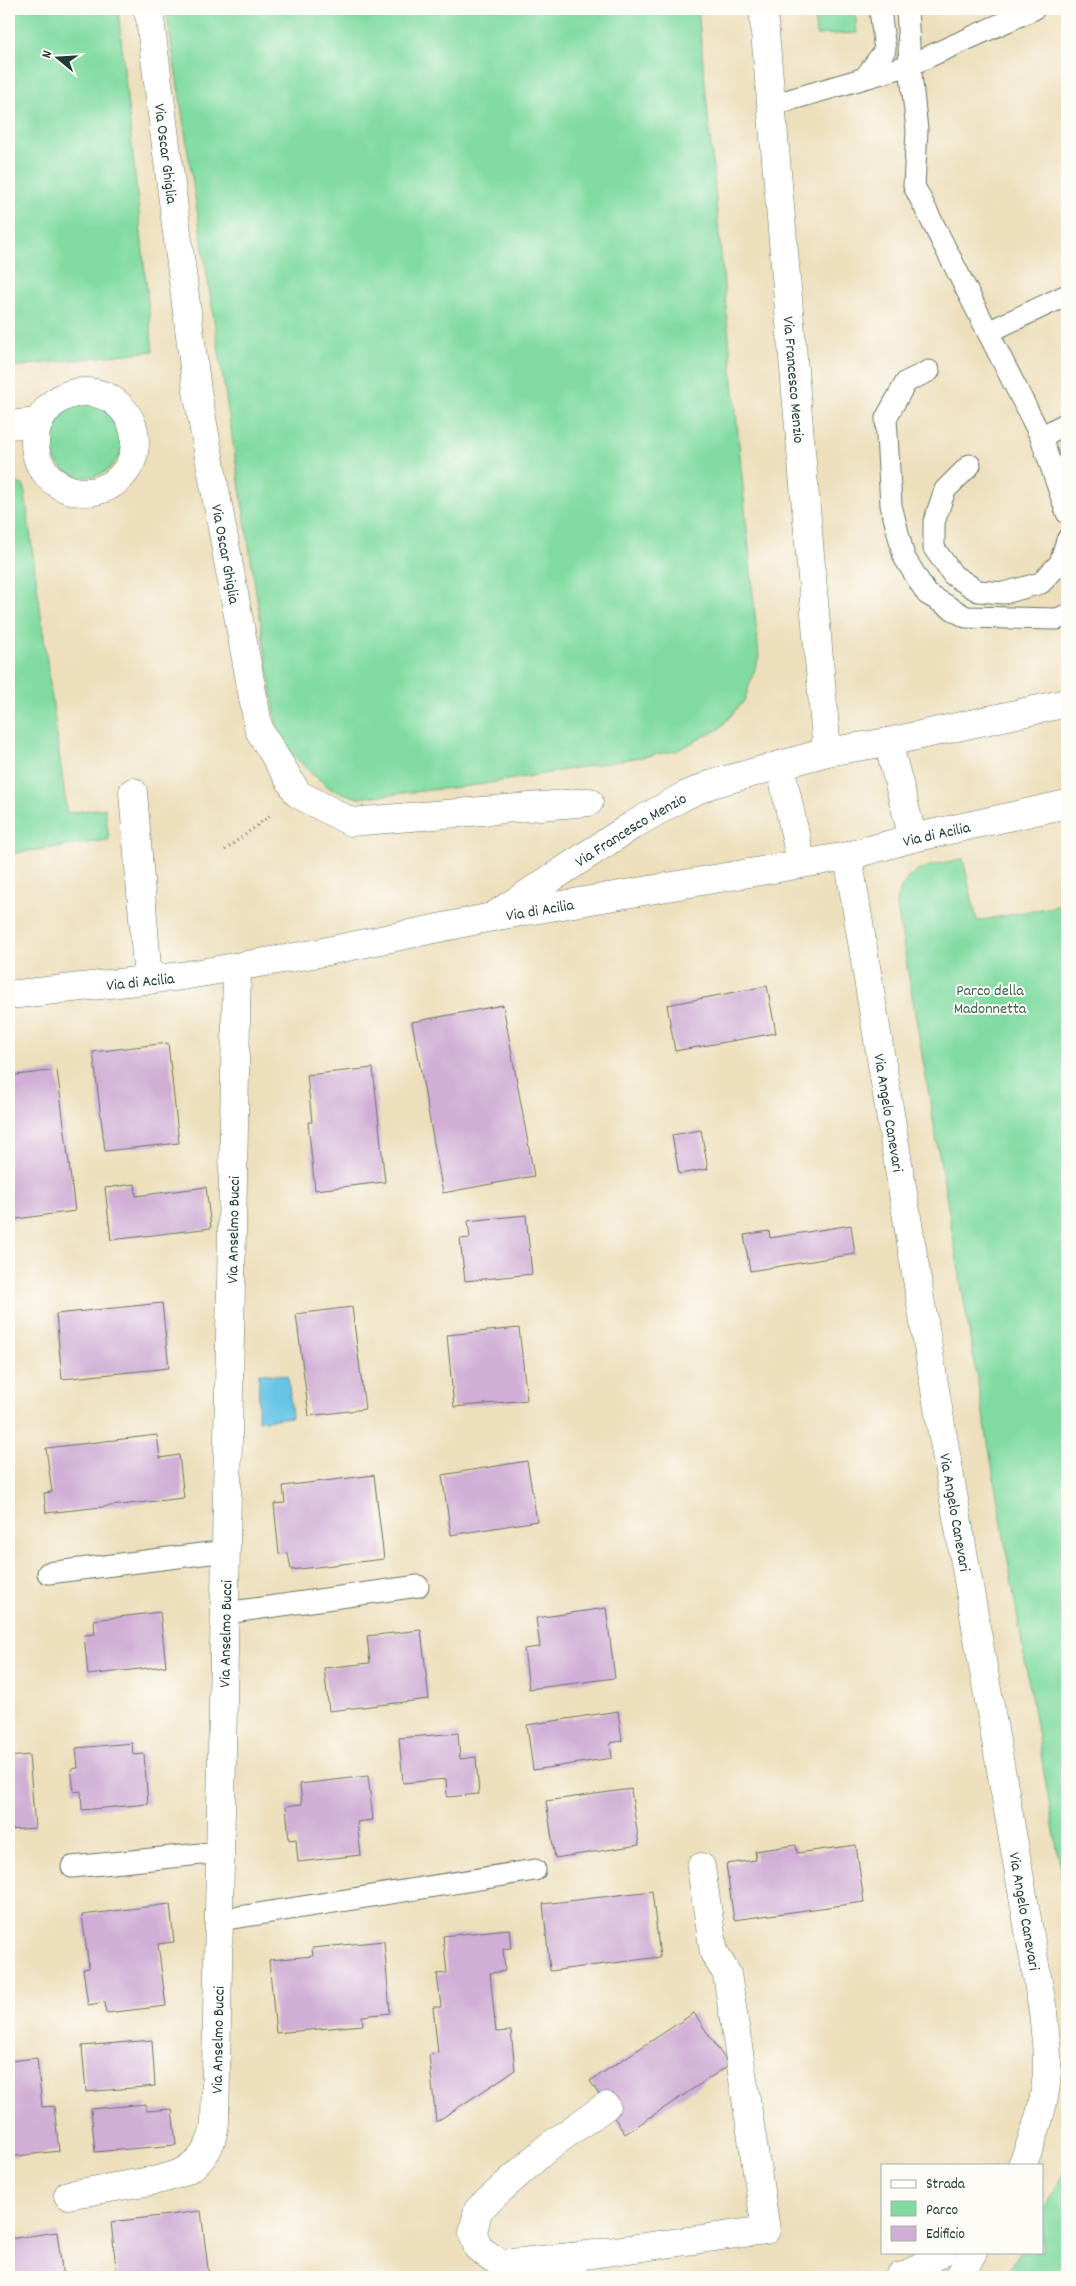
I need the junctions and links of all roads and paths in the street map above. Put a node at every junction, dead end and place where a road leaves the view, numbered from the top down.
1 (147, 9) edge
2 (763, 9) edge
3 (880, 9) edge
4 (907, 9) edge
5 (1034, 9) edge
6 (910, 65) junction
7 (866, 76) junction
8 (772, 105) junction
9 (1067, 294) edge
10 (988, 332) junction
11 (929, 371) dead end
12 (39, 422) dead end
13 (1067, 423) edge
14 (9, 425) edge
15 (1041, 437) junction
16 (970, 466) dead end
17 (1067, 513) edge
18 (1067, 540) edge
19 (1067, 616) edge
20 (1067, 703) edge
21 (888, 742) junction
22 (827, 752) junction
23 (780, 765) junction
24 (133, 792) dead end
25 (298, 794) junction
26 (589, 802) dead end
27 (1067, 804) edge
28 (912, 838) junction
29 (225, 850) dead end
30 (848, 856) junction
31 (801, 862) junction
32 (492, 917) junction
33 (237, 967) junction
34 (148, 980) junction
35 (9, 996) edge
36 (226, 1551) junction
37 (48, 1573) dead end
38 (418, 1586) dead end
39 (226, 1613) junction
40 (221, 1852) junction
41 (72, 1866) dead end
42 (701, 1867) dead end
43 (535, 1870) dead end
44 (220, 1920) junction
45 (606, 2106) dead end
46 (1022, 2164) edge
47 (68, 2195) dead end
48 (939, 2254) edge
49 (972, 2254) edge
50 (572, 2267) edge
51 (900, 2277) edge
52 (959, 2277) edge

1 - 25 street, Via Oscar Ghiglia
2 - 8 street, Via Francesco Menzio
3 - 7 lane
4 - 6 lane
5 - 6 lane
6 - 7 lane
6 - 10 lane
7 - 8 lane
8 - 22 street, Via Francesco Menzio
9 - 10 lane
10 - 15 lane
11 - 19 lane
12 - 14 street
13 - 15 lane
15 - 17 lane
16 - 18 lane
20 - 21 street, Via Francesco Menzio
21 - 22 street, Via Francesco Menzio
21 - 28 street
22 - 23 street, Via Francesco Menzio
23 - 31 street
23 - 32 street, Via Francesco Menzio
24 - 34 street
25 - 26 street
25 - 29 path
27 - 28 street, Via di Acilia
28 - 30 street, Via di Acilia
30 - 31 street, Via di Acilia
30 - 46 street, Via Angelo Canevari
31 - 32 street, Via di Acilia
32 - 33 street, Via di Acilia
33 - 34 street, Via di Acilia
33 - 36 street, Via Anselmo Bucci
34 - 35 street, Via di Acilia
36 - 37 lane
36 - 39 street, Via Anselmo Bucci
38 - 39 lane
39 - 40 street, Via Anselmo Bucci
40 - 41 lane
40 - 44 street, Via Anselmo Bucci
42 - 50 street
43 - 44 lane
44 - 47 street, Via Anselmo Bucci
45 - 50 street
48 - 51 street
49 - 52 street

